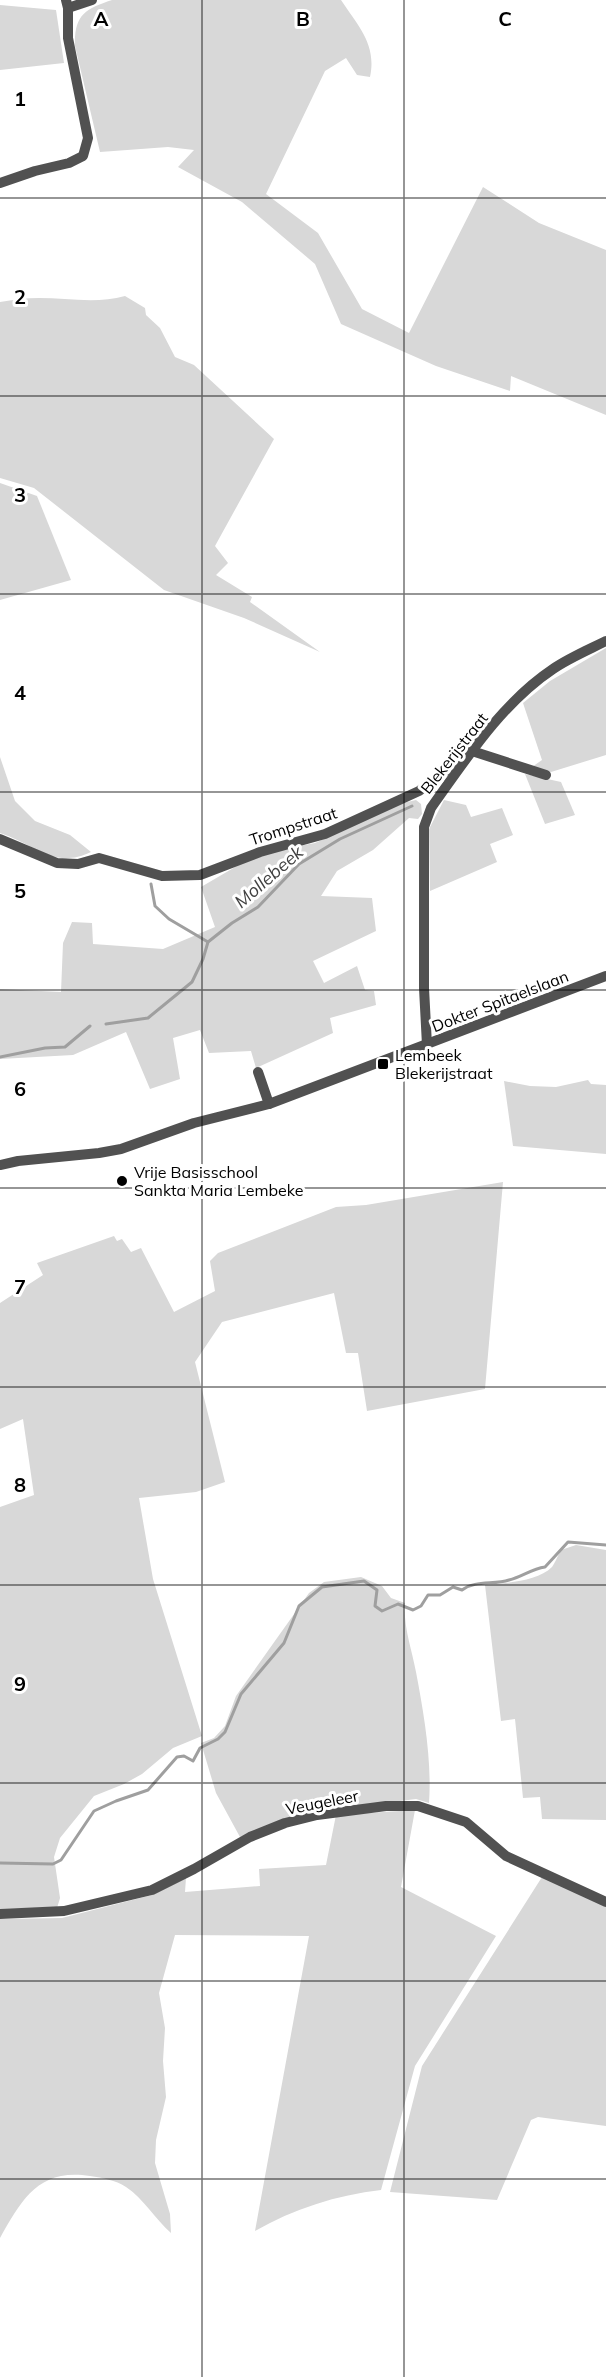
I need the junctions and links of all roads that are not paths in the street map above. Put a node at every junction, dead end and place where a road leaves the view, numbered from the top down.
1 (92, 0) edge
2 (67, 4) edge
3 (0, 183) edge
4 (606, 641) edge
5 (472, 752) junction
6 (546, 775) dead end
7 (419, 791) junction
8 (431, 808) junction
9 (0, 839) edge
10 (606, 976) edge
11 (427, 1045) junction
12 (258, 1072) dead end
13 (269, 1104) junction
14 (0, 1165) edge
15 (606, 1902) edge
16 (0, 1914) edge

1 - 2 street
2 - 3 street
4 - 5 street, Blekerijstraat
5 - 6 street
5 - 7 street, Trompstraat
5 - 8 street, Blekerijstraat
7 - 8 street
7 - 9 street, Trompstraat
8 - 11 street, Blekerijstraat
10 - 11 street, Dokter Spitaelslaan
11 - 13 street, Dokter Spitaelslaan
12 - 13 street
13 - 14 street, Dokter Spitaelslaan
15 - 16 street, Veugeleer

